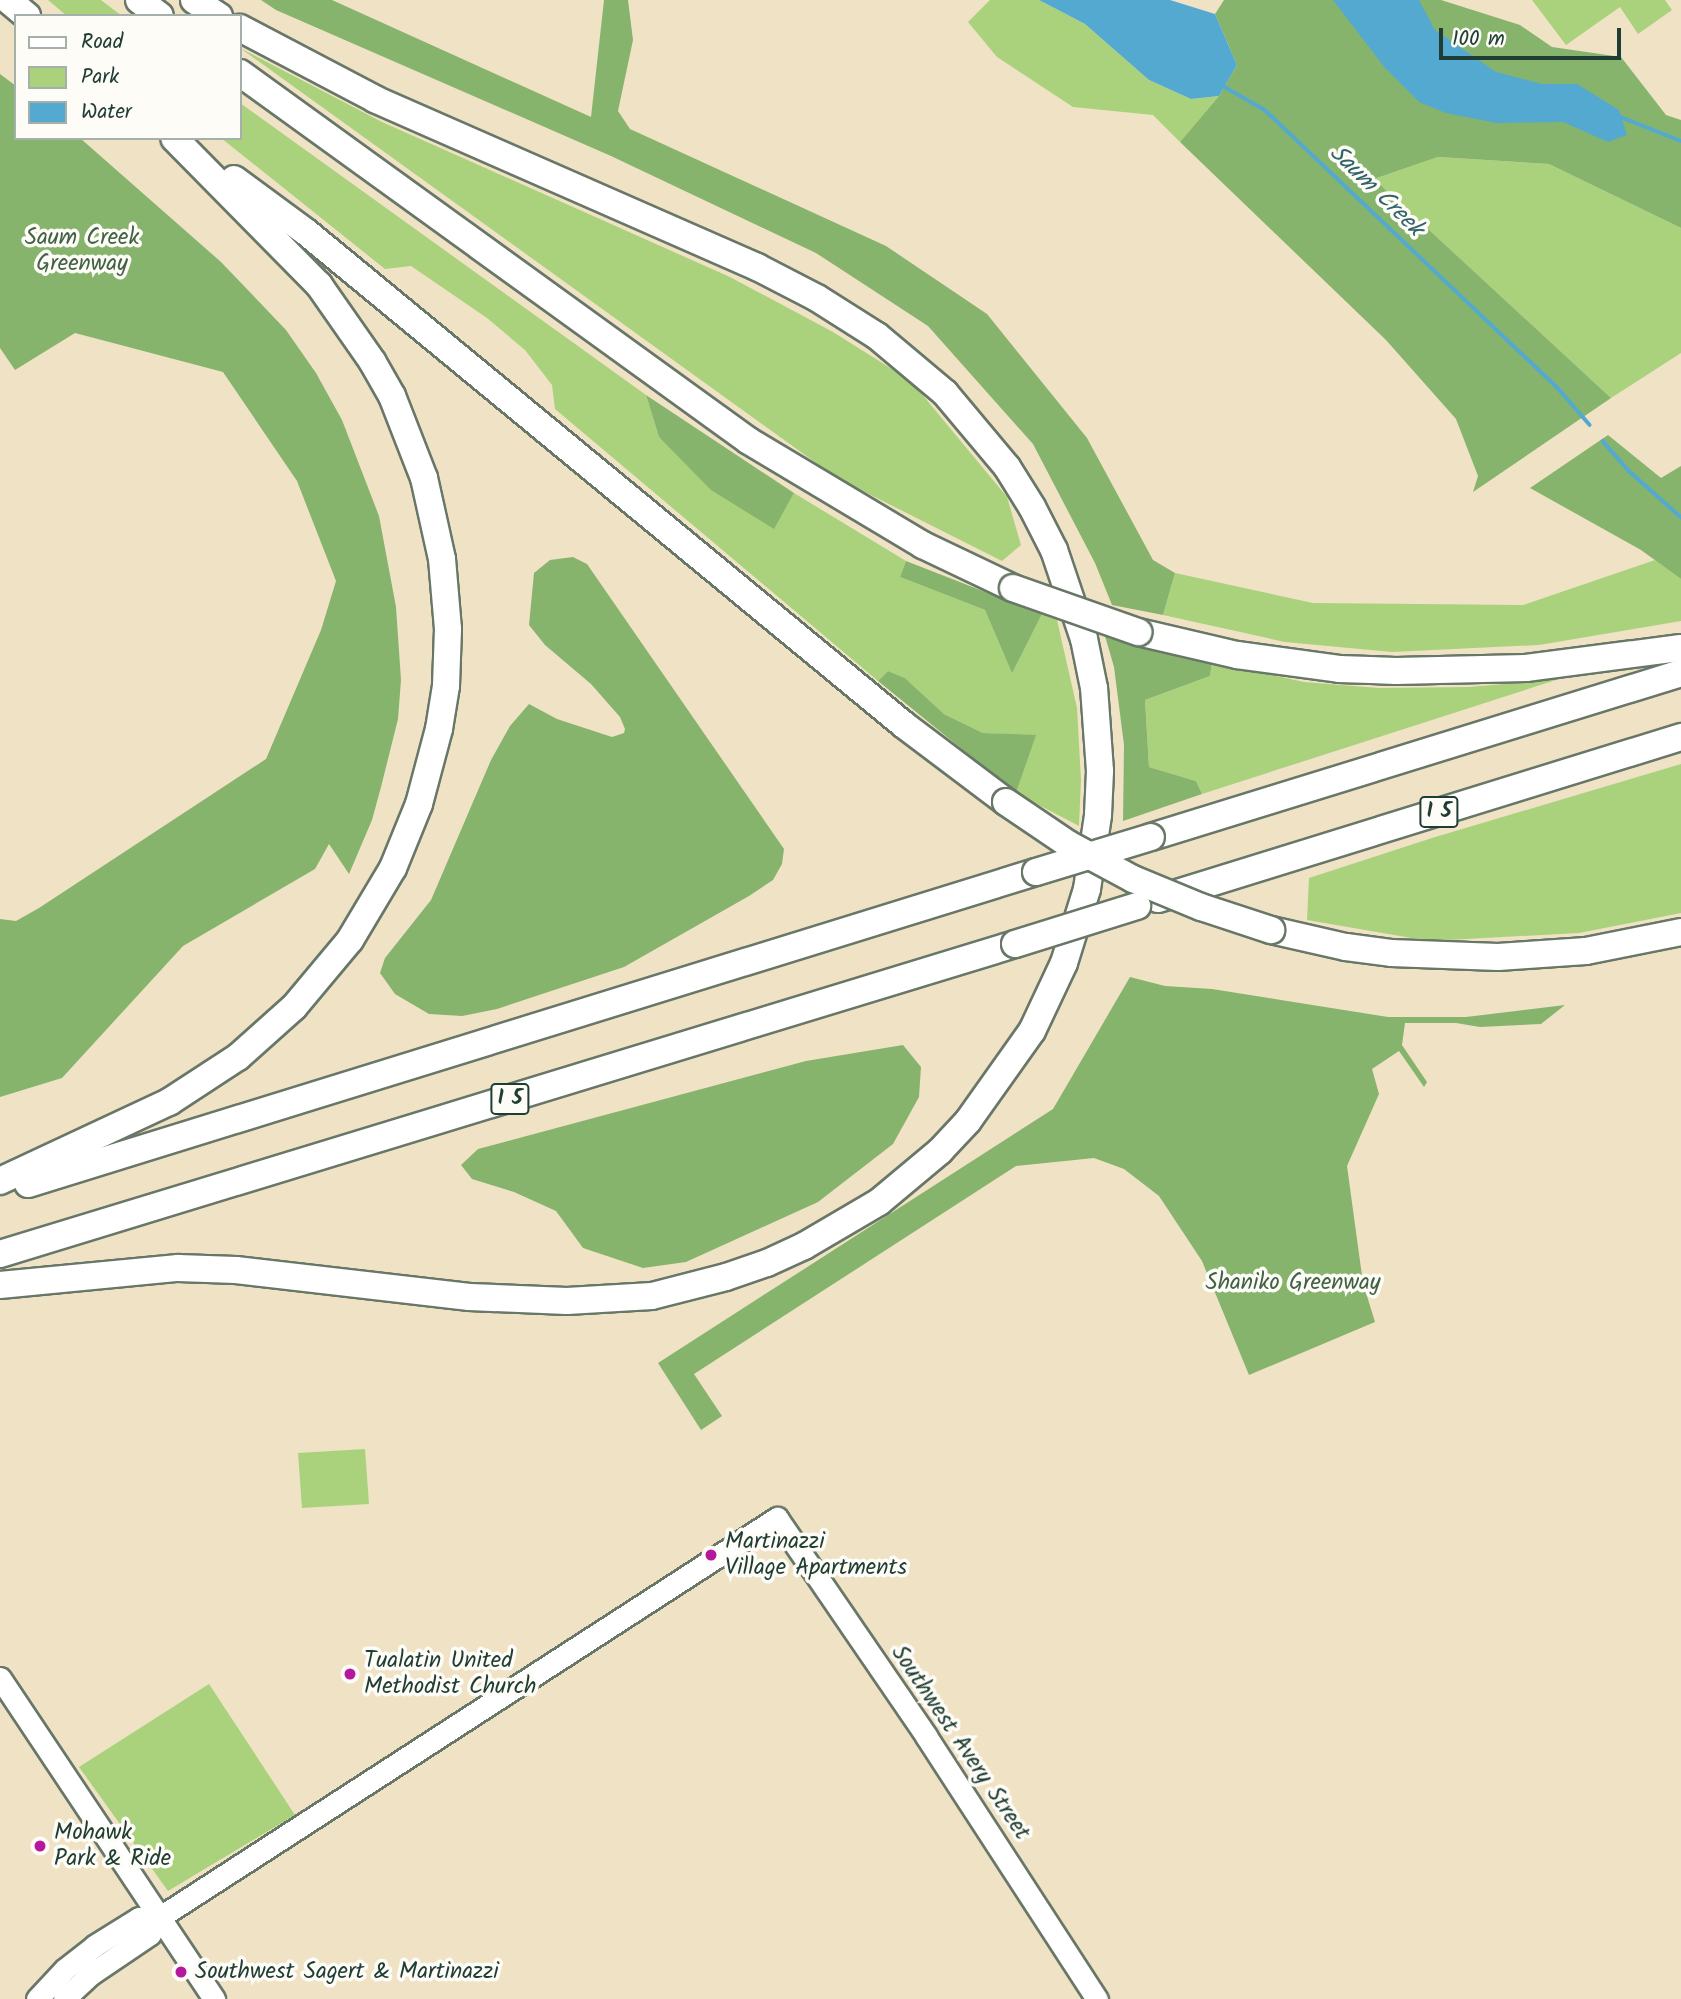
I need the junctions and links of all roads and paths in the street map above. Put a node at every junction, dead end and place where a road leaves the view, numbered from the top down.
1 (8, 0) edge
2 (139, 0) edge
3 (194, 0) edge
4 (25, 14) edge
5 (157, 14) edge
6 (216, 14) edge
7 (242, 29) edge
8 (242, 74) edge
9 (178, 140) edge
10 (179, 140) edge
11 (1681, 648) edge
12 (1681, 673) edge
13 (1681, 737) edge
14 (1681, 932) edge
15 (0, 1181) edge
16 (0, 1192) edge
17 (0, 1254) edge
18 (0, 1284) edge
19 (0, 1678) edge
20 (160, 1917) junction
21 (37, 1999) edge
22 (64, 1999) edge
23 (214, 1999) edge
24 (1097, 1999) edge

1 - 4 highway
2 - 5 highway
3 - 6 highway
7 - 18 highway
8 - 11 highway, bridge
9 - 15 highway
10 - 14 highway, bridge
12 - 16 highway, bridge
13 - 17 highway, I 5, bridge
19 - 20 street
20 - 21 street
20 - 22 street
20 - 23 street
20 - 24 street, Southwest Avery Street

